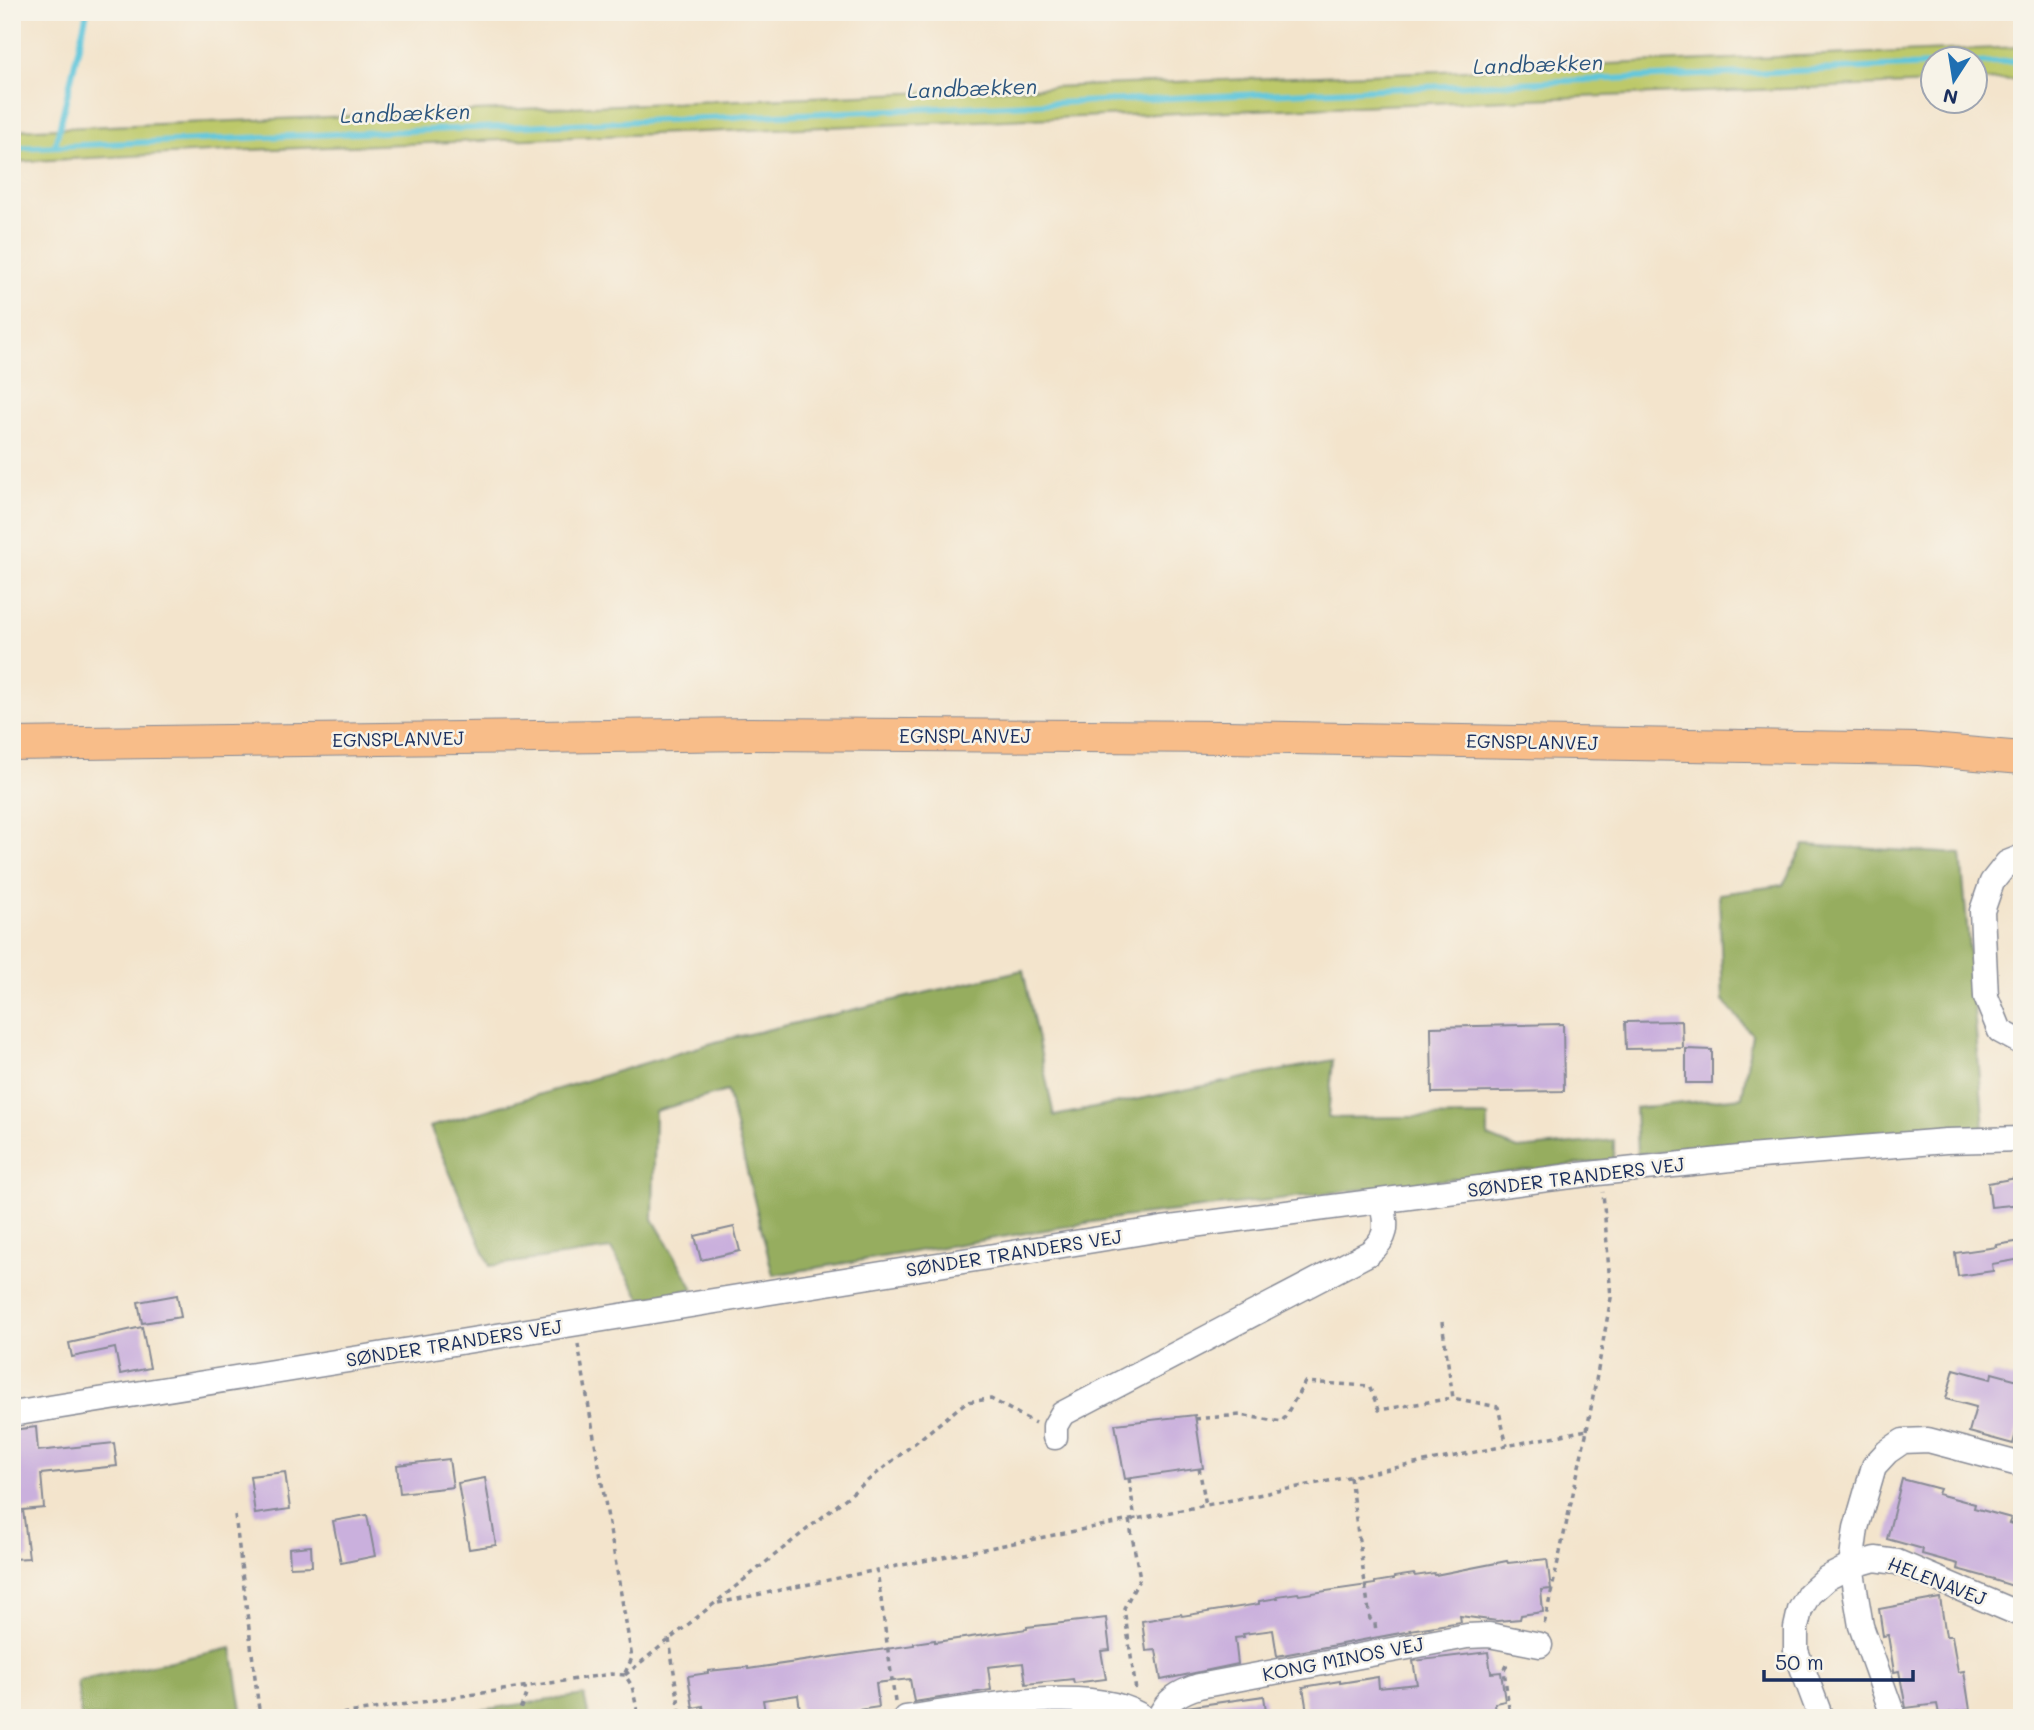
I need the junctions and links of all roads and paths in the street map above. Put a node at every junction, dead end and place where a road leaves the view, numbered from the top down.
1 (2022, 743) edge
2 (12, 744) edge
3 (1759, 746) junction
4 (1919, 749) junction
5 (2022, 758) edge
6 (2022, 775) edge
7 (2022, 857) edge
8 (2022, 1044) edge
9 (2022, 1139) edge
10 (1601, 1173) junction
11 (1382, 1201) junction
12 (1442, 1322) dead end
13 (575, 1324) junction
14 (1453, 1398) junction
15 (12, 1414) edge
16 (1195, 1419) dead end
17 (1587, 1430) junction
18 (1055, 1433) joint
19 (1507, 1446) junction
20 (2022, 1465) edge
21 (1199, 1468) dead end
22 (1350, 1477) junction
23 (1129, 1478) dead end
24 (1206, 1505) junction
25 (235, 1515) dead end
26 (1132, 1520) junction
27 (1851, 1566) junction
28 (877, 1570) junction
29 (715, 1603) junction
30 (2022, 1615) edge
31 (669, 1639) junction
32 (1540, 1645) joint
33 (1380, 1652) junction
34 (1504, 1670) dead end
35 (625, 1675) junction
36 (525, 1686) junction
37 (901, 1711) edge
38 (1138, 1714) edge
39 (260, 1718) edge
40 (313, 1718) edge
41 (517, 1718) edge
42 (639, 1718) edge
43 (681, 1718) edge
44 (1158, 1718) edge
45 (1508, 1718) edge
46 (1821, 1718) edge
47 (1894, 1718) edge

1 - 4 main road, EGNSPLANVEJ
2 - 3 main road, EGNSPLANVEJ
3 - 4 main road, EGNSPLANVEJ
3 - 6 main road
4 - 5 main road, EGNSPLANVEJ
7 - 8 street
9 - 10 street, SØNDER TRANDERS VEJ
10 - 11 street, SØNDER TRANDERS VEJ
10 - 17 path
11 - 13 street, SØNDER TRANDERS VEJ
11 - 18 street
12 - 14 path
13 - 15 street, SØNDER TRANDERS VEJ
13 - 35 path
14 - 16 path
14 - 19 path
17 - 19 path
17 - 32 path
18 - 29 path
19 - 22 path
20 - 27 street
21 - 24 path
22 - 24 path
22 - 33 path
23 - 26 path
24 - 26 path
25 - 39 path
26 - 28 path
26 - 38 path
27 - 30 street, HELENAVEJ
27 - 46 street, HELENAVEJ
27 - 47 street
28 - 29 path
28 - 37 path
29 - 31 path
31 - 35 path
31 - 43 path
32 - 33 street, KONG MINOS VEJ
33 - 44 street, KONG MINOS VEJ
34 - 45 path
35 - 36 path
35 - 42 path
36 - 40 path
36 - 41 path
37 - 38 street

